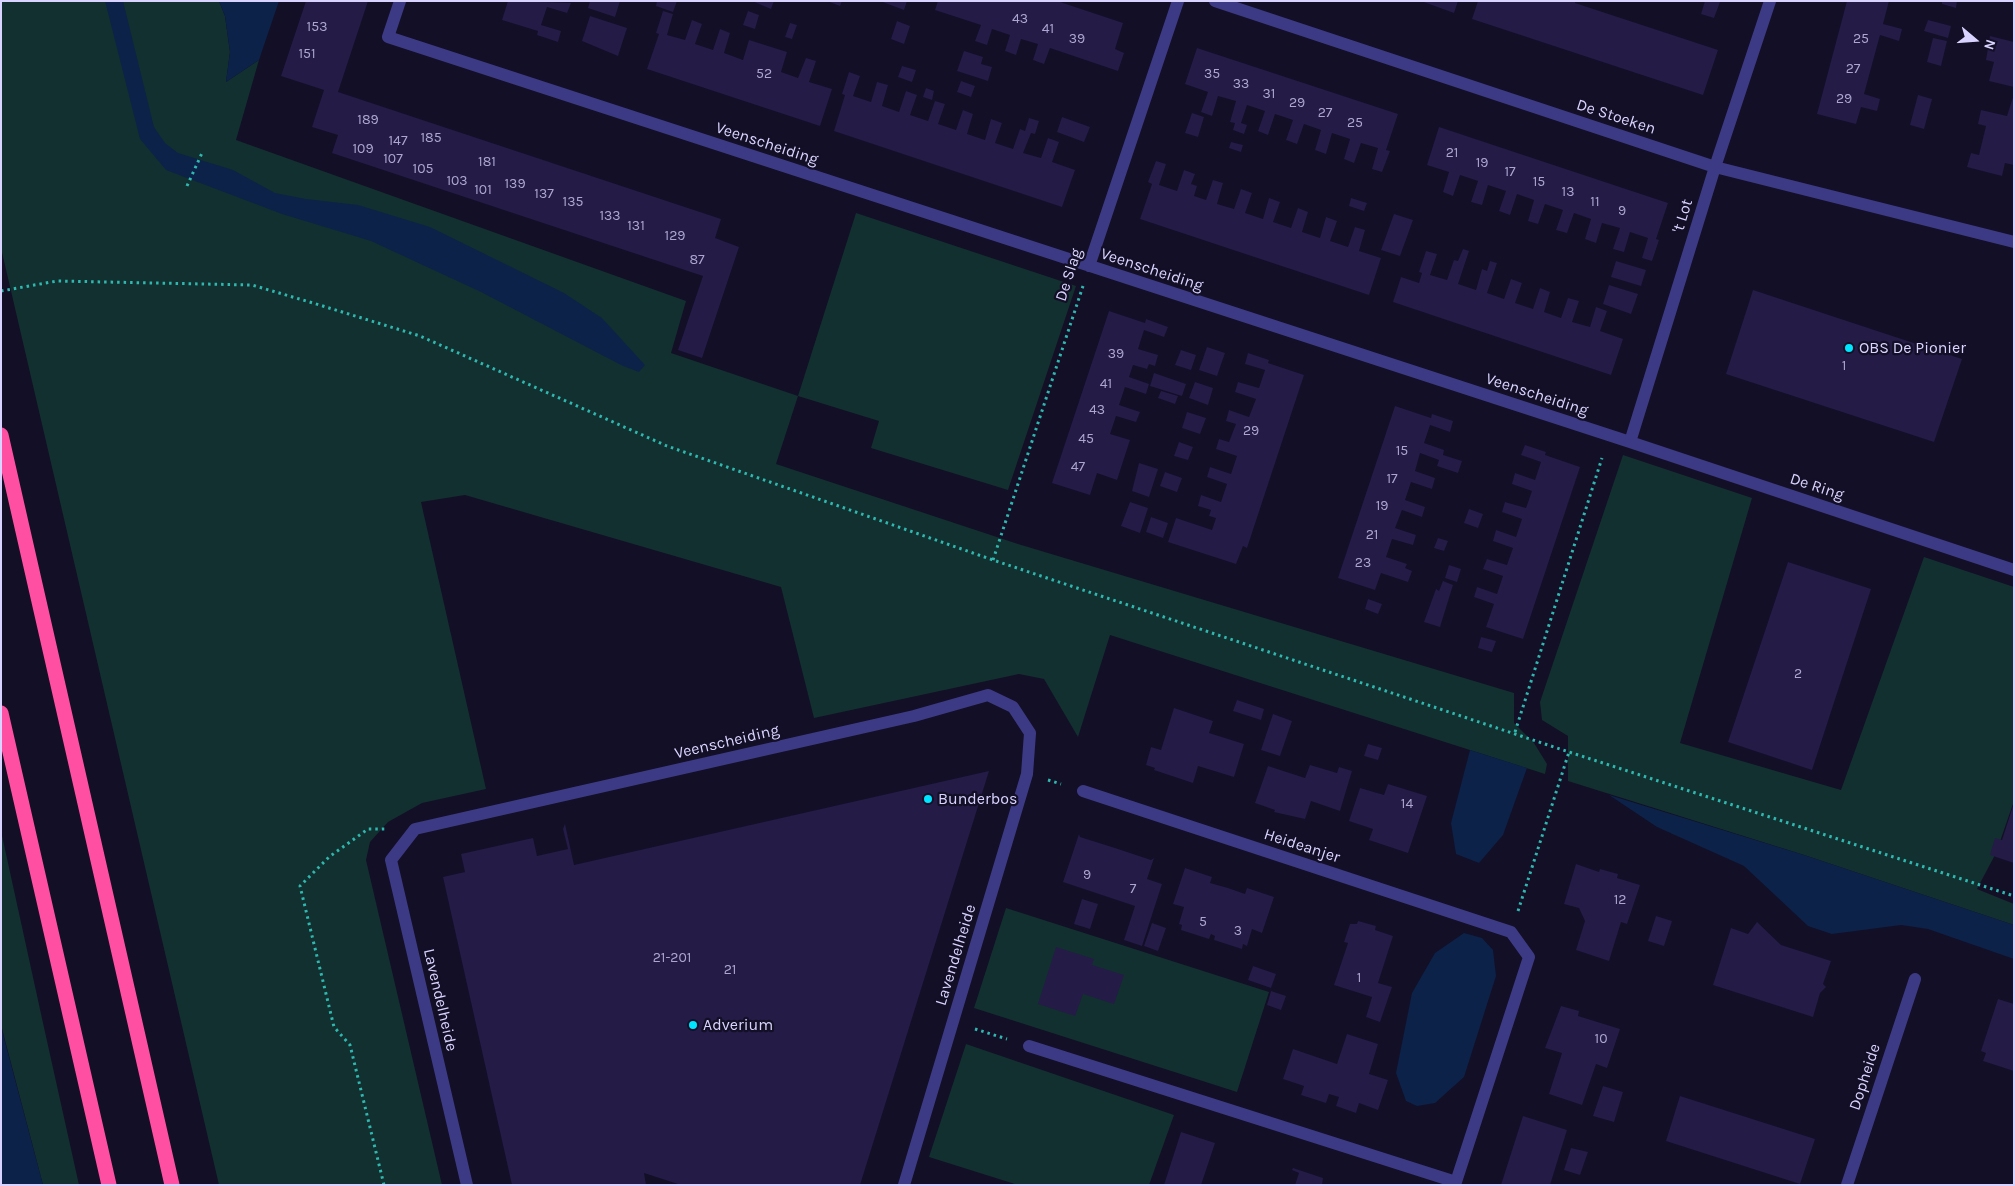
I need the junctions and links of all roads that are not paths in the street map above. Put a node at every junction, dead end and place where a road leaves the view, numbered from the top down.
1 (400, 1) edge
2 (1178, 1) edge
3 (1215, 1) edge
4 (1770, 1) edge
5 (1715, 166) junction
6 (2014, 242) edge
7 (1089, 266) junction
8 (1, 435) edge
9 (1609, 436) joint
10 (1630, 442) junction
11 (2014, 570) edge
12 (1, 712) edge
13 (1030, 733) joint
14 (1083, 791) road end
15 (415, 829) joint
16 (1914, 979) dead end
17 (1029, 1046) road end
18 (1455, 1183) edge
19 (109, 1185) edge
20 (172, 1185) edge
21 (467, 1185) edge
22 (904, 1185) edge
23 (1847, 1185) edge

1 - 7 street, Veenscheiding
2 - 7 street, De Slag
3 - 5 street, De Stoeken
4 - 5 street, 't Lot
5 - 6 street, De Stoeken
5 - 10 street, 't Lot
7 - 9 street, Veenscheiding
8 - 20 highway
9 - 10 street, De Ring
10 - 11 street, De Ring
12 - 19 highway
13 - 15 street, Veenscheiding
13 - 22 street, Lavendelheide
14 - 18 street, Heideanjer
15 - 21 street, Lavendelheide
16 - 23 street, Dopheide
17 - 18 street

